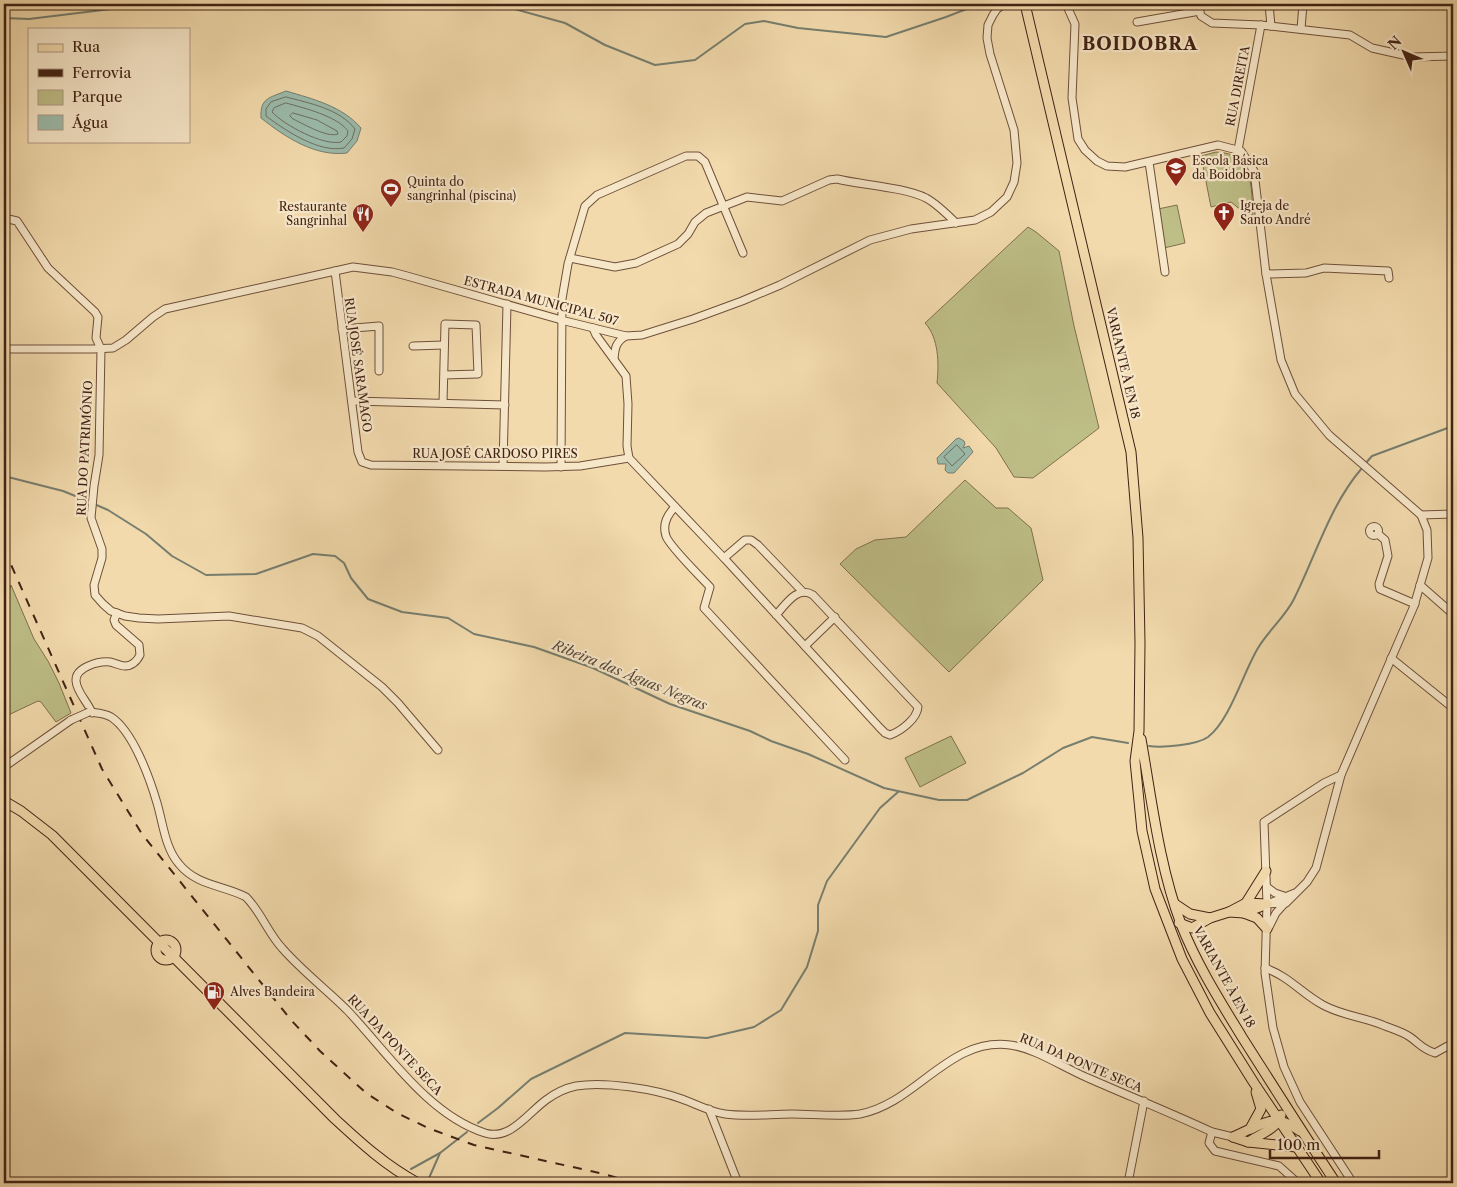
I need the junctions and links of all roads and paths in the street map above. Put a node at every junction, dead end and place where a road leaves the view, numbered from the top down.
1 (1004, 4) edge
2 (1065, 4) edge
3 (1269, 4) edge
4 (1303, 4) edge
5 (1025, 6) edge
6 (996, 7) edge
7 (1198, 7) edge
8 (1137, 22) dead end
9 (1262, 25) junction
10 (1271, 26) junction
11 (1300, 29) junction
12 (1453, 56) edge
13 (1238, 150) junction
14 (1148, 162) junction
15 (724, 206) junction
16 (4, 218) edge
17 (956, 223) junction
18 (743, 253) dead end
19 (570, 258) junction
20 (335, 271) junction
21 (1165, 272) dead end
22 (1266, 274) junction
23 (1390, 278) dead end
24 (507, 304) junction
25 (563, 320) junction
26 (593, 328) junction
27 (342, 329) junction
28 (626, 336) junction
29 (444, 345) junction
30 (413, 346) dead end
31 (102, 348) junction
32 (4, 349) edge
33 (614, 359) junction
34 (380, 371) dead end
35 (444, 374) junction
36 (352, 400) junction
37 (443, 403) junction
38 (505, 405) junction
39 (629, 458) junction
40 (362, 462) joint
41 (503, 466) junction
42 (561, 467) junction
43 (675, 507) junction
44 (1453, 514) edge
45 (1421, 515) junction
46 (1378, 534) dead end
47 (724, 558) junction
48 (1420, 585) junction
49 (802, 591) junction
50 (1414, 604) junction
51 (116, 613) junction
52 (1453, 614) edge
53 (776, 615) junction
54 (835, 617) junction
55 (805, 646) junction
56 (1391, 658) junction
57 (1453, 708) edge
58 (90, 712) junction
59 (1139, 731) junction
60 (438, 750) dead end
61 (845, 760) dead end
62 (4, 767) edge
63 (1341, 776) junction
64 (4, 801) edge
65 (1266, 871) junction
66 (1267, 886) junction
67 (1285, 900) junction
68 (1246, 903) junction
69 (1175, 904) junction
70 (1268, 904) junction
71 (1229, 912) junction
72 (1165, 913) junction
73 (1244, 913) junction
74 (1190, 914) junction
75 (1210, 918) junction
76 (1181, 924) junction
77 (1198, 926) junction
78 (1267, 929) junction
79 (1174, 936) junction
80 (160, 942) junction
81 (1192, 946) junction
82 (174, 957) junction
83 (1265, 968) junction
84 (1453, 1043) edge
85 (1254, 1084) junction
86 (1280, 1098) junction
87 (1144, 1101) junction
88 (708, 1109) junction
89 (1280, 1120) junction
90 (1250, 1129) junction
91 (1212, 1132) junction
92 (1304, 1134) junction
93 (1233, 1137) junction
94 (1248, 1142) junction
95 (1296, 1147) junction
96 (418, 1183) edge
97 (738, 1183) edge
98 (1128, 1183) edge
99 (1298, 1183) edge
100 (1321, 1183) edge
101 (1336, 1183) edge
102 (1355, 1183) edge

1 - 6 street, ESTRADA MUNICIPAL 507
2 - 14 street
3 - 10 street
4 - 11 street
5 - 59 main road, VARIANTE À EN 18
6 - 17 street, ESTRADA MUNICIPAL 507
7 - 8 street
7 - 9 street
9 - 10 street
9 - 13 street, RUA DIREITA
10 - 11 street
11 - 12 street
13 - 14 street
13 - 22 street
14 - 21 street
15 - 17 street
15 - 18 street
15 - 19 street
15 - 19 street
16 - 31 street, RUA DO PATRIMÓNIO
17 - 28 street, ESTRADA MUNICIPAL 507
19 - 25 street
20 - 24 street, ESTRADA MUNICIPAL 507
20 - 27 street, RUA JOSÉ SARAMAGO
20 - 31 street, ESTRADA MUNICIPAL 507
22 - 23 street
22 - 45 street
24 - 25 street, ESTRADA MUNICIPAL 507
24 - 38 street
25 - 26 street, ESTRADA MUNICIPAL 507
25 - 42 street
26 - 28 street, ESTRADA MUNICIPAL 507
26 - 33 street
27 - 34 street
27 - 36 street, RUA JOSÉ SARAMAGO
28 - 33 street
29 - 30 street
29 - 35 street
29 - 35 street
31 - 32 street, ESTRADA MUNICIPAL 507
31 - 51 street, RUA DO PATRIMÓNIO
33 - 39 street
35 - 37 street
36 - 37 street
36 - 40 street, RUA JOSÉ SARAMAGO
37 - 38 street
38 - 41 street
39 - 42 street, RUA JOSÉ CARDOSO PIRES
39 - 43 street
40 - 41 street, RUA JOSÉ CARDOSO PIRES
41 - 42 street, RUA JOSÉ CARDOSO PIRES
43 - 47 street
43 - 61 street
44 - 45 street
45 - 48 street
46 - 50 street
47 - 49 street
47 - 53 street
48 - 50 street
48 - 52 street
49 - 53 street
49 - 54 street
50 - 56 street
51 - 58 street
51 - 60 street, RUA DO PATRIMÓNIO
53 - 55 street
54 - 55 street
54 - 55 street
56 - 57 street
56 - 63 street
58 - 62 street, bridge
58 - 88 street, RUA DA PONTE SECA
59 - 69 main road, VARIANTE À EN 18
59 - 72 main road, VARIANTE À EN 18
63 - 65 street
63 - 67 street
64 - 80 main road
65 - 66 street
65 - 68 main road
66 - 67 street
66 - 70 street
67 - 70 street
67 - 78 street
68 - 70 main road
68 - 71 main road
69 - 74 main road
69 - 76 main road, VARIANTE À EN 18
70 - 73 main road
70 - 78 street
71 - 73 main road
71 - 75 main road
72 - 76 main road
72 - 79 main road, VARIANTE À EN 18
73 - 78 main road
74 - 75 main road
74 - 76 main road
75 - 77 main road
76 - 77 main road
76 - 79 main road
76 - 81 main road, VARIANTE À EN 18
77 - 81 main road
78 - 83 street
79 - 85 main road, VARIANTE À EN 18
80 - 82 main road
80 - 82 main road
81 - 86 main road, VARIANTE À EN 18
82 - 96 main road
83 - 84 street
83 - 102 street
85 - 89 main road, VARIANTE À EN 18
85 - 90 main road
86 - 89 main road
86 - 92 main road, VARIANTE À EN 18
87 - 88 street, RUA DA PONTE SECA
87 - 91 street, RUA DA PONTE SECA
87 - 98 street
88 - 97 street
89 - 90 main road
89 - 92 main road
89 - 94 main road
89 - 95 main road, VARIANTE À EN 18
90 - 93 main road
91 - 93 street, RUA DA PONTE SECA
91 - 99 street
92 - 101 main road, VARIANTE À EN 18
93 - 94 main road
94 - 95 main road
95 - 100 main road, VARIANTE À EN 18

